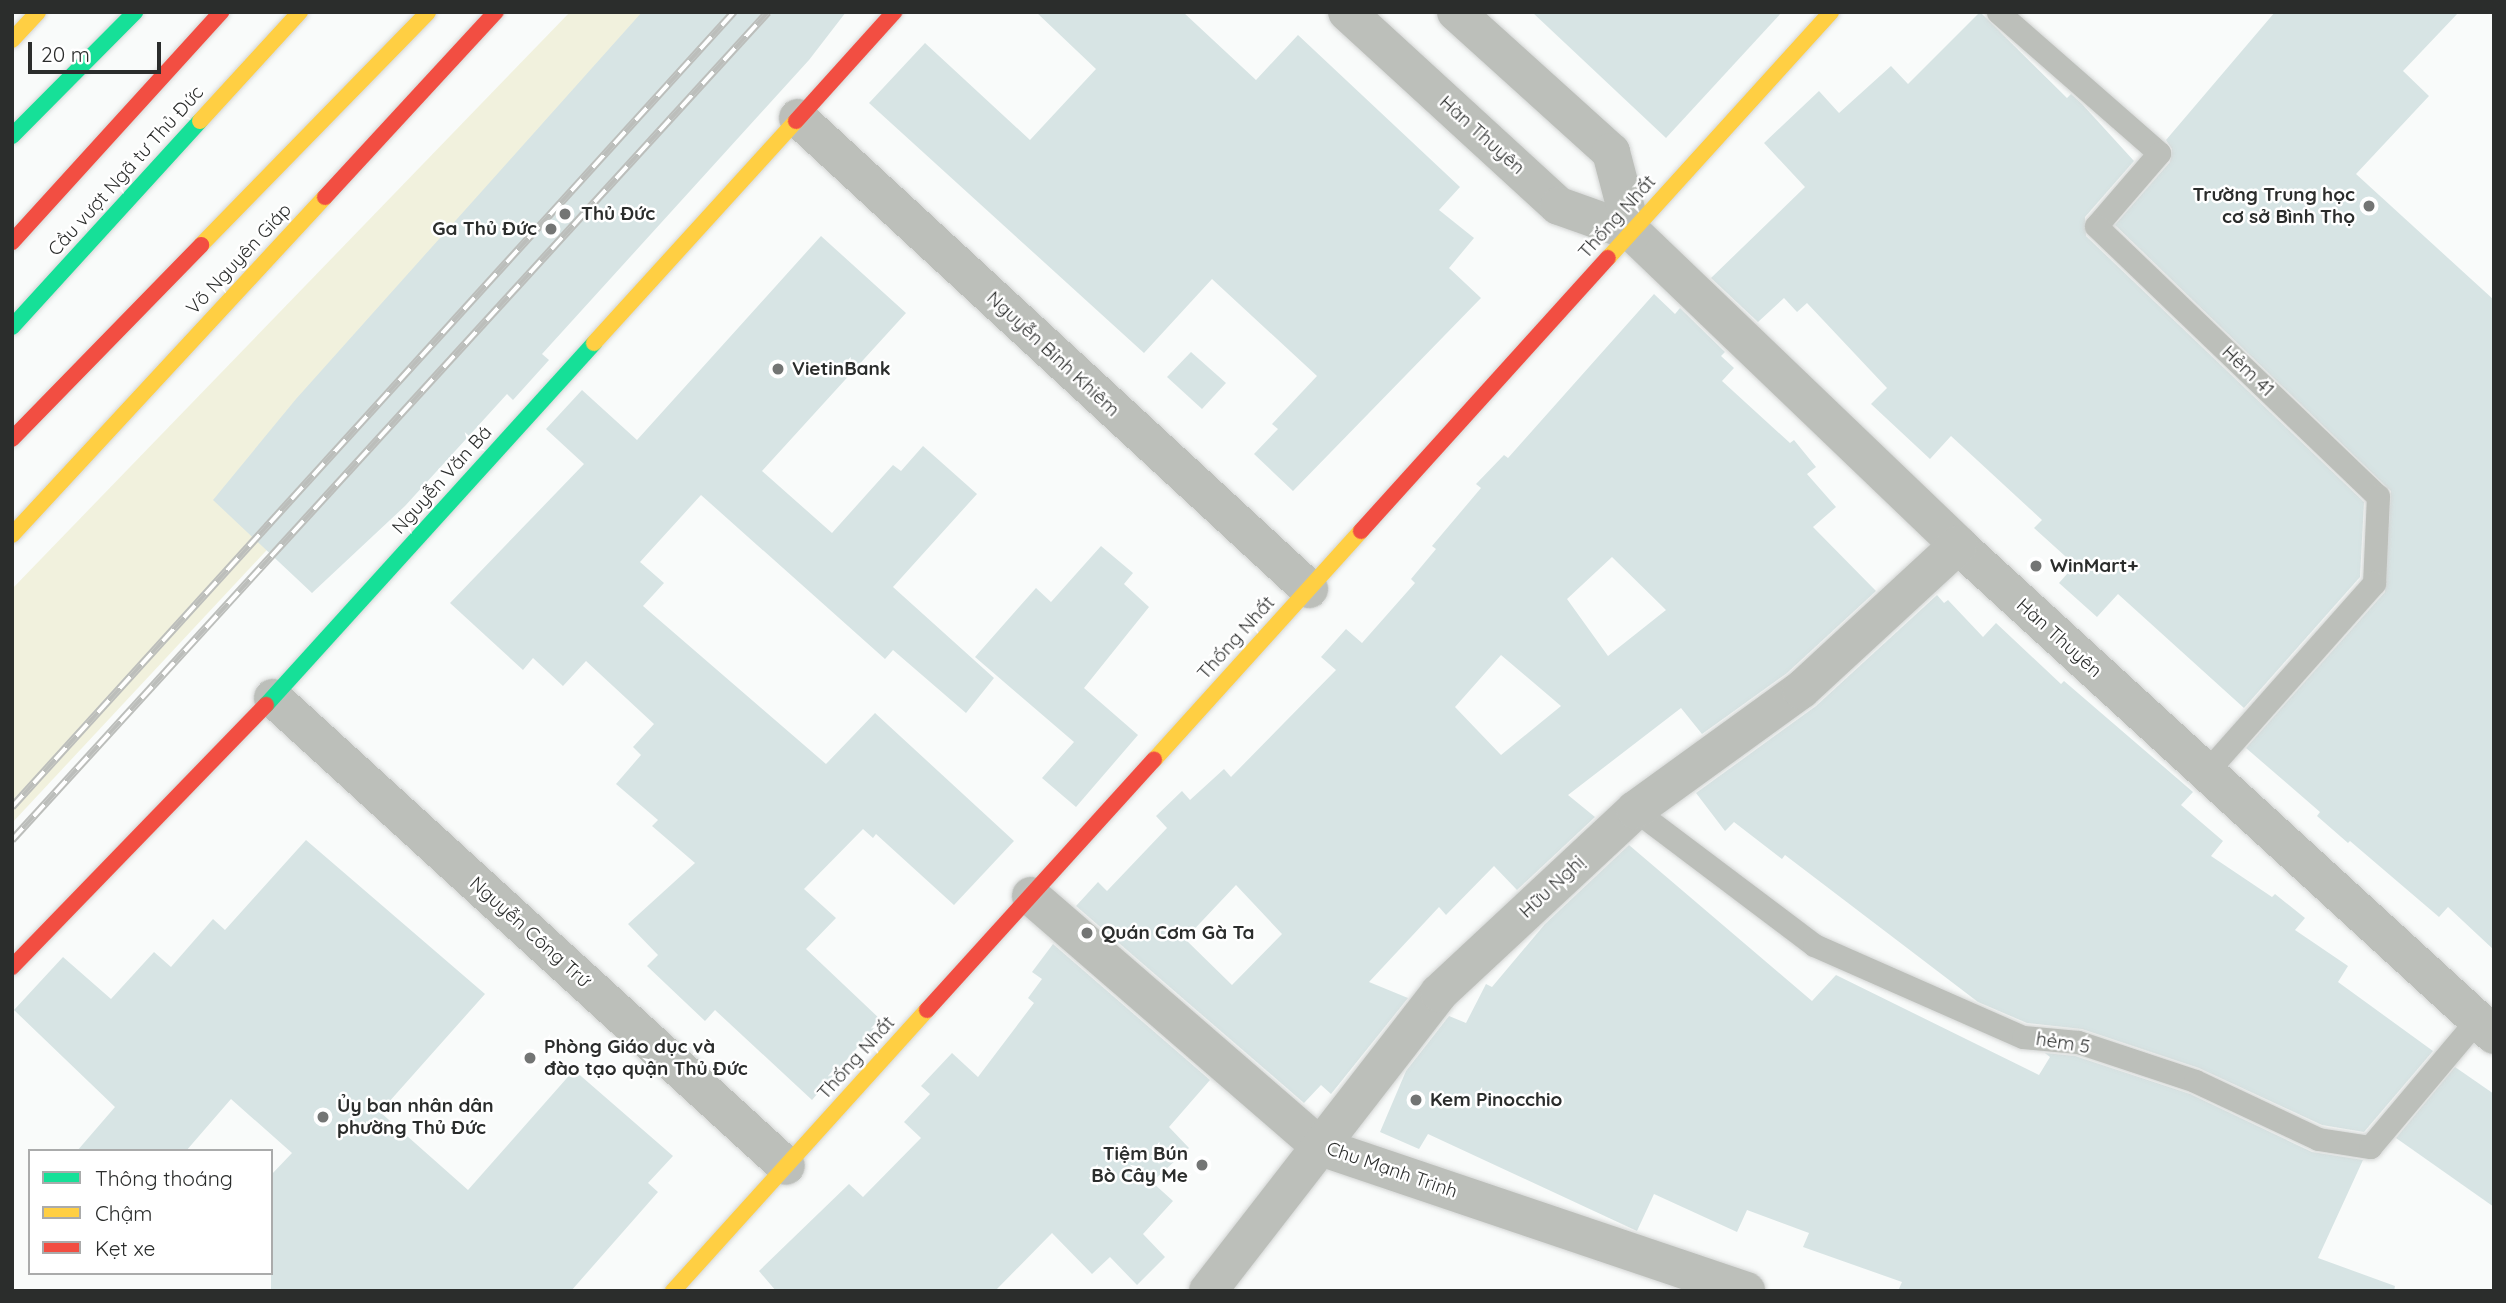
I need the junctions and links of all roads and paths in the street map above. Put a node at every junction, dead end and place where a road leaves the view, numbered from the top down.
1 (38, 12) edge
2 (135, 12) edge
3 (221, 12) edge
4 (300, 12) edge
5 (428, 12) edge
6 (496, 12) edge
7 (894, 12) edge
8 (1347, 12) edge
9 (1456, 12) edge
10 (1831, 12) edge
11 (1998, 12) edge
12 (12, 40) edge
13 (797, 118) junction
14 (12, 136) edge
15 (1632, 232) junction
16 (12, 242) edge
17 (12, 327) edge
18 (12, 439) edge
19 (12, 535) edge
20 (1958, 545) junction
21 (1309, 589) junction
22 (273, 698) junction
23 (2206, 772) junction
24 (1634, 810) junction
25 (1031, 896) junction
26 (12, 967) edge
27 (2486, 1028) edge
28 (1321, 1147) junction
29 (786, 1166) junction
30 (673, 1291) edge
31 (1208, 1291) edge
32 (1746, 1291) edge

1 - 12 main road
2 - 14 main road
3 - 16 main road, Cầu vượt Ngã tư Thủ Đức
4 - 17 main road, Cầu vượt Ngã tư Thủ Đức
5 - 18 main road, Võ Nguyên Giáp
6 - 19 main road, Võ Nguyên Giáp
7 - 13 main road, Nguyễn Văn Bá
8 - 15 street, Hàn Thuyên
9 - 15 street
10 - 15 main road, Thống Nhất
11 - 23 lane, Hẻm 41
13 - 21 street, Nguyễn Bỉnh Khiêm
13 - 22 main road, Nguyễn Văn Bá
15 - 20 street, Hàn Thuyên
15 - 21 main road, Thống Nhất
20 - 23 street, Hàn Thuyên
20 - 24 street, Hữu Nghị
21 - 25 main road, Thống Nhất
22 - 26 main road, Nguyễn Văn Bá
22 - 29 street, Nguyễn Công Trứ
23 - 27 street, Hàn Thuyên
24 - 27 lane, hẻm 5
24 - 28 street, Hữu Nghị
25 - 28 street, Chu Mạnh Trinh
25 - 29 main road, Thống Nhất
28 - 31 street, Hữu Nghị
28 - 32 street, Chu Mạnh Trinh
29 - 30 main road, Thống Nhất

